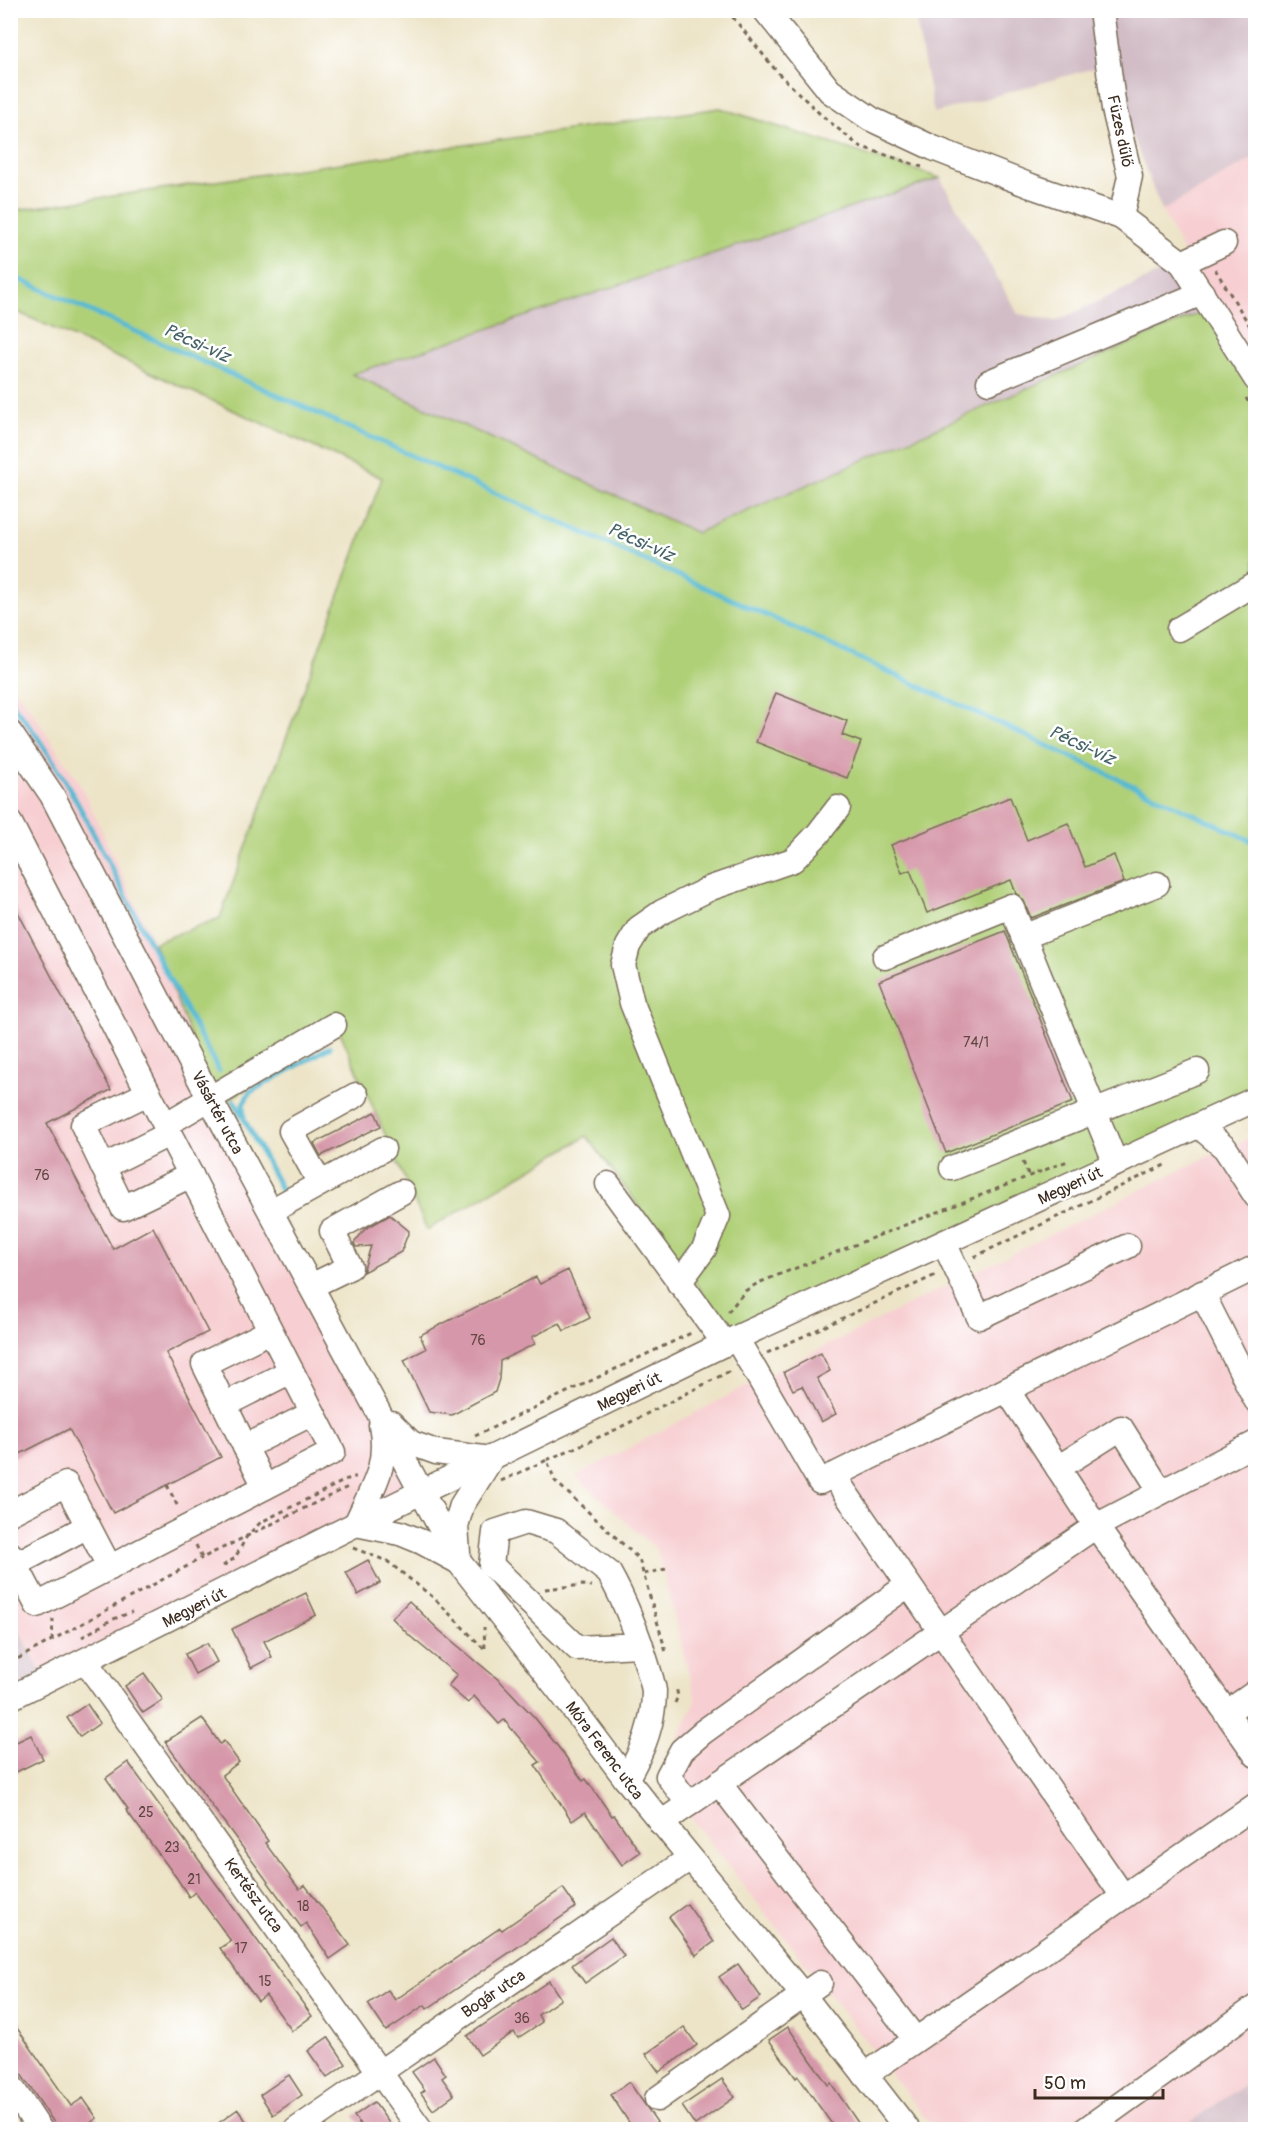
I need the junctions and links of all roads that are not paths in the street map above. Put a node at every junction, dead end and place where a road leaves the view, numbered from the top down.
1 (765, 10) edge
2 (1101, 10) edge
3 (1121, 217) junction
4 (1219, 253) road end
5 (1182, 263) junction
6 (1202, 293) junction
7 (1256, 379) edge
8 (989, 382) dead end
9 (1256, 583) edge
10 (1179, 629) dead end
11 (10, 733) edge
12 (838, 808) dead end
13 (10, 823) edge
14 (18, 854) edge
15 (1156, 884) dead end
16 (1023, 937) junction
17 (885, 957) dead end
18 (334, 1025) dead end
19 (1197, 1071) dead end
20 (148, 1093) junction
21 (356, 1095) dead end
22 (210, 1099) junction
23 (1256, 1099) edge
24 (1095, 1111) junction
25 (1199, 1126) junction
26 (167, 1130) junction
27 (383, 1149) dead end
28 (1116, 1164) junction
29 (103, 1167) junction
30 (952, 1168) dead end
31 (190, 1175) junction
32 (320, 1183) junction
33 (608, 1184) dead end
34 (402, 1192) dead end
35 (1256, 1196) edge
36 (270, 1210) junction
37 (944, 1243) junction
38 (1128, 1246) dead end
39 (1256, 1267) edge
40 (679, 1283) junction
41 (311, 1286) junction
42 (1202, 1293) junction
43 (270, 1330) junction
44 (730, 1341) junction
45 (291, 1371) junction
46 (1006, 1390) junction
47 (1256, 1400) edge
48 (224, 1405) junction
49 (379, 1411) junction
50 (313, 1413) junction
51 (1256, 1443) edge
52 (245, 1447) junction
53 (491, 1459) junction
54 (1058, 1468) junction
55 (833, 1475) junction
56 (265, 1487) junction
57 (1161, 1492) junction
58 (422, 1493) junction
59 (10, 1514) edge
60 (88, 1526) junction
61 (1096, 1526) junction
62 (356, 1534) junction
63 (13, 1559) edge
64 (459, 1562) junction
65 (110, 1568) junction
66 (908, 1585) junction
67 (940, 1632) junction
68 (641, 1645) junction
69 (81, 1651) junction
70 (1256, 1692) edge
71 (10, 1698) edge
72 (1226, 1713) junction
73 (1256, 1755) edge
74 (626, 1779) junction
75 (719, 1783) junction
76 (689, 1804) junction
77 (1256, 1806) edge
78 (662, 1823) junction
79 (690, 1858) junction
80 (1123, 1896) junction
81 (811, 1989) junction
82 (1256, 2007) edge
83 (915, 2039) junction
84 (380, 2071) junction
85 (866, 2075) junction
86 (10, 2085) edge
87 (657, 2099) dead end
88 (900, 2127) edge
89 (40, 2130) edge
90 (296, 2130) edge
91 (422, 2130) edge
92 (1085, 2130) edge

1 - 3 street
2 - 3 street, Füzes dűlő
3 - 5 street
4 - 5 street
5 - 6 street
6 - 7 street
6 - 8 street
9 - 10 street
11 - 22 street, Vásártér utca
12 - 40 street
13 - 14 street
14 - 20 street
15 - 16 street
16 - 17 street
16 - 24 street
18 - 22 street
19 - 24 street
20 - 26 street
20 - 29 street
21 - 32 street
22 - 26 street
22 - 36 street, Vásártér utca
23 - 25 street, Megyeri út
24 - 28 street
24 - 30 street
25 - 28 street, Megyeri út
25 - 35 street
26 - 29 street
26 - 31 street
27 - 32 street
28 - 37 street, Megyeri út
29 - 31 street
31 - 43 street
32 - 36 street
33 - 40 street
34 - 41 street
36 - 41 street, Vásártér utca
37 - 38 street
37 - 44 street, Megyeri út
39 - 42 street
40 - 44 street
41 - 49 street, Vásártér utca
42 - 46 street
42 - 47 street
43 - 45 street
43 - 48 street
44 - 53 street, Megyeri út
44 - 55 street
45 - 48 street
45 - 50 street
46 - 54 street
46 - 55 street
48 - 52 street
49 - 53 street
49 - 58 street, Vásártér utca
49 - 62 street
50 - 52 street
50 - 56 street
51 - 57 street
52 - 56 street
53 - 58 street, Megyeri út
53 - 64 street
54 - 57 street
54 - 61 street
55 - 66 street
56 - 65 street
57 - 61 street
58 - 62 street, Megyeri út
58 - 64 street, Móra Ferenc utca
59 - 60 street
60 - 63 street
60 - 65 street
61 - 67 street
61 - 72 street
62 - 64 street
62 - 69 street, Megyeri út
63 - 65 street
64 - 74 street, Móra Ferenc utca
66 - 67 street
66 - 76 street
67 - 75 street
67 - 80 street
68 - 68 street
68 - 74 street
69 - 71 street, Megyeri út
69 - 84 street, Kertész utca
70 - 72 street
72 - 73 street
74 - 78 street, Móra Ferenc utca
75 - 76 street
75 - 83 street
76 - 78 street
77 - 80 street
78 - 79 street, Móra Ferenc utca
79 - 81 street, Móra Ferenc utca
79 - 84 street, Bogár utca
80 - 83 street
81 - 85 street, Móra Ferenc utca
81 - 87 street
82 - 92 street
83 - 85 street
84 - 90 street, Bogár utca
84 - 91 street, Kertész utca
85 - 88 street, Móra Ferenc utca
86 - 89 street

